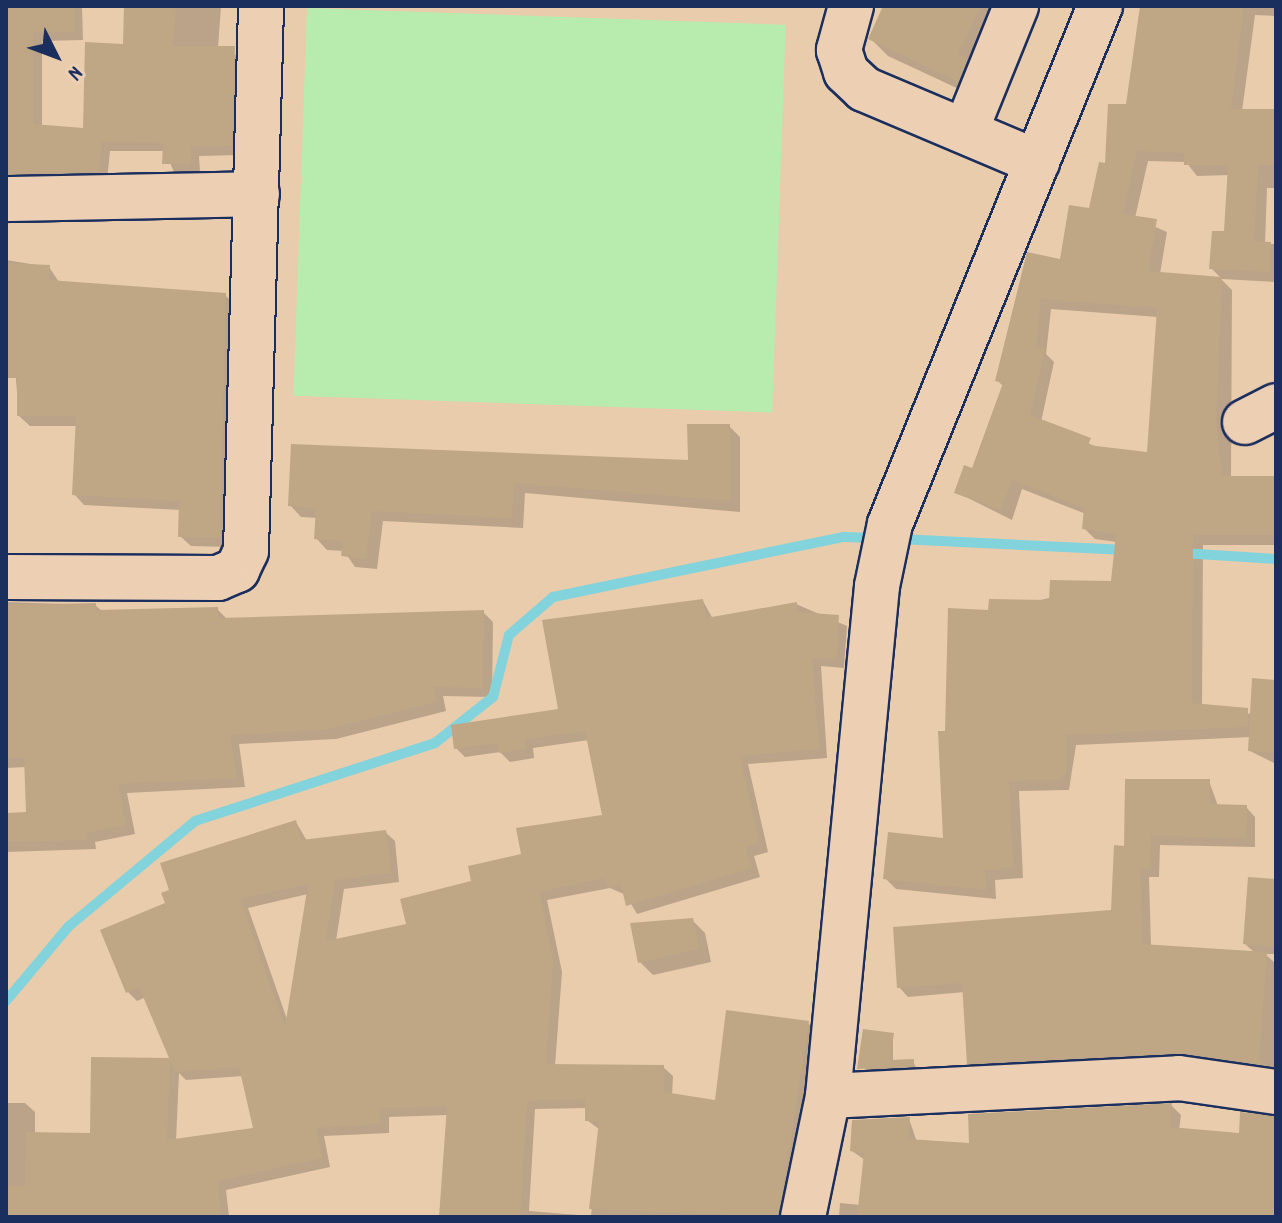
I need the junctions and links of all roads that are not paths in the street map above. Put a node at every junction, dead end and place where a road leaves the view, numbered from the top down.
1 (261, 6) edge
2 (851, 6) edge
3 (1016, 6) edge
4 (1100, 6) edge
5 (966, 130) junction
6 (1037, 162) junction
7 (257, 194) junction
8 (6, 199) edge
9 (6, 577) edge
10 (1276, 1092) edge
11 (828, 1096) junction
12 (803, 1217) edge

1 - 7 street
2 - 5 street
3 - 5 street
4 - 6 street
5 - 6 street
6 - 11 street
7 - 8 street
7 - 9 street
10 - 11 street
11 - 12 street

